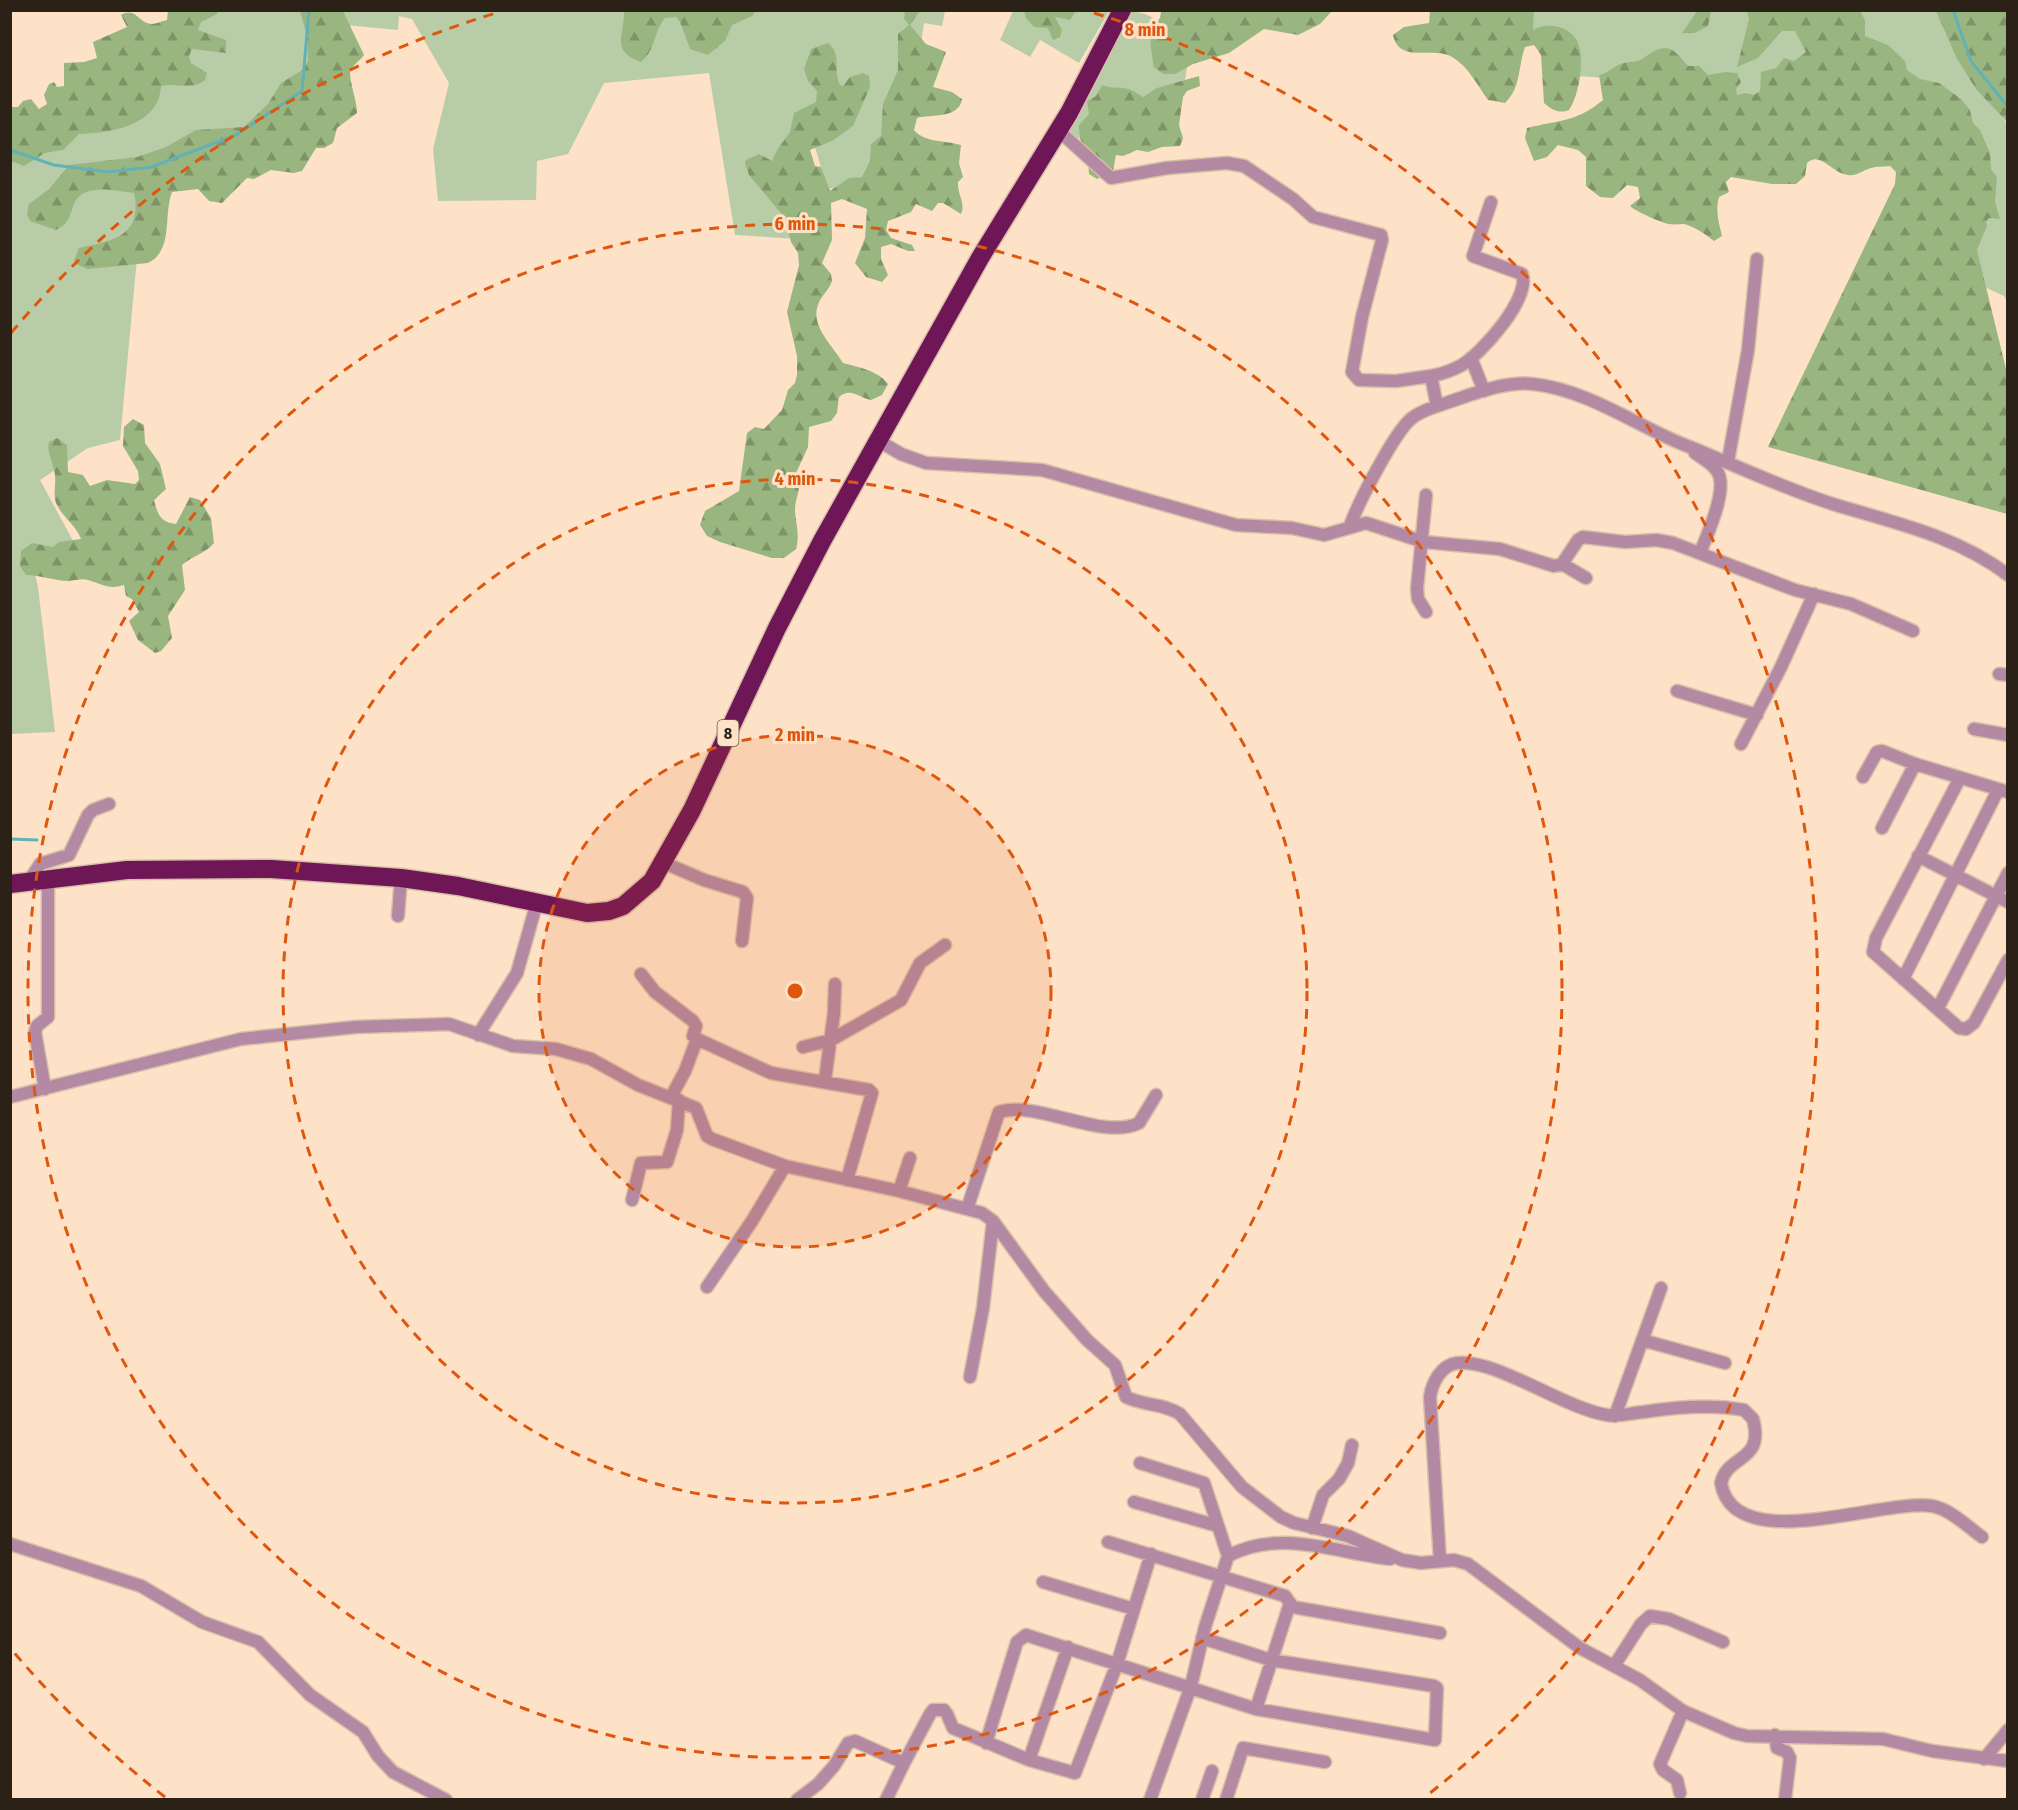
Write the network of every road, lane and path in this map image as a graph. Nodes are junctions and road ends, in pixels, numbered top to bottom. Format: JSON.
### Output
{"nodes":[{"id":1,"x":1122,"y":10,"type":"edge"},
{"id":2,"x":1059,"y":131,"type":"junction"},
{"id":3,"x":1491,"y":202,"type":"dead end"},
{"id":4,"x":1757,"y":260,"type":"dead end"},
{"id":5,"x":1471,"y":358,"type":"junction"},
{"id":6,"x":1431,"y":376,"type":"junction"},
{"id":7,"x":1484,"y":391,"type":"junction"},
{"id":8,"x":1437,"y":406,"type":"junction"},
{"id":9,"x":879,"y":441,"type":"junction"},
{"id":10,"x":1678,"y":442,"type":"junction"},
{"id":11,"x":1728,"y":461,"type":"junction"},
{"id":12,"x":1426,"y":495,"type":"dead end"},
{"id":13,"x":1350,"y":526,"type":"junction"},
{"id":14,"x":1420,"y":541,"type":"junction"},
{"id":15,"x":1700,"y":554,"type":"junction"},
{"id":16,"x":1562,"y":564,"type":"junction"},
{"id":17,"x":2007,"y":574,"type":"edge"},
{"id":18,"x":1586,"y":578,"type":"dead end"},
{"id":19,"x":1814,"y":594,"type":"junction"},
{"id":20,"x":1426,"y":612,"type":"dead end"},
{"id":21,"x":1913,"y":631,"type":"dead end"},
{"id":22,"x":1677,"y":691,"type":"dead end"},
{"id":23,"x":1757,"y":715,"type":"junction"},
{"id":24,"x":1974,"y":729,"type":"dead end"},
{"id":25,"x":2007,"y":735,"type":"edge"},
{"id":26,"x":1741,"y":744,"type":"dead end"},
{"id":27,"x":1915,"y":764,"type":"junction"},
{"id":28,"x":1863,"y":777,"type":"dead end"},
{"id":29,"x":1960,"y":778,"type":"junction"},
{"id":30,"x":2003,"y":791,"type":"edge"},
{"id":31,"x":109,"y":804,"type":"dead end"},
{"id":32,"x":1882,"y":828,"type":"dead end"},
{"id":33,"x":1918,"y":856,"type":"junction"},
{"id":34,"x":662,"y":862,"type":"junction"},
{"id":35,"x":2007,"y":873,"type":"edge"},
{"id":36,"x":1956,"y":877,"type":"junction"},
{"id":37,"x":48,"y":878,"type":"junction"},
{"id":38,"x":401,"y":878,"type":"junction"},
{"id":39,"x":29,"y":881,"type":"junction"},
{"id":40,"x":10,"y":884,"type":"edge"},
{"id":41,"x":2002,"y":900,"type":"edge"},
{"id":42,"x":537,"y":902,"type":"junction"},
{"id":43,"x":398,"y":916,"type":"dead end"},
{"id":44,"x":742,"y":941,"type":"dead end"},
{"id":45,"x":945,"y":945,"type":"dead end"},
{"id":46,"x":2007,"y":960,"type":"edge"},
{"id":47,"x":641,"y":974,"type":"dead end"},
{"id":48,"x":1903,"y":978,"type":"junction"},
{"id":49,"x":835,"y":984,"type":"dead end"},
{"id":50,"x":1938,"y":1008,"type":"junction"},
{"id":51,"x":478,"y":1035,"type":"junction"},
{"id":52,"x":697,"y":1039,"type":"junction"},
{"id":53,"x":831,"y":1040,"type":"junction"},
{"id":54,"x":803,"y":1047,"type":"dead end"},
{"id":55,"x":825,"y":1080,"type":"junction"},
{"id":56,"x":45,"y":1089,"type":"junction"},
{"id":57,"x":1156,"y":1095,"type":"dead end"},
{"id":58,"x":10,"y":1097,"type":"edge"},
{"id":59,"x":675,"y":1098,"type":"junction"},
{"id":60,"x":910,"y":1158,"type":"dead end"},
{"id":61,"x":785,"y":1166,"type":"junction"},
{"id":62,"x":846,"y":1180,"type":"junction"},
{"id":63,"x":899,"y":1191,"type":"junction"},
{"id":64,"x":632,"y":1200,"type":"dead end"},
{"id":65,"x":967,"y":1209,"type":"junction"},
{"id":66,"x":993,"y":1221,"type":"junction"},
{"id":67,"x":706,"y":1287,"type":"dead end"},
{"id":68,"x":1660,"y":1288,"type":"dead end"},
{"id":69,"x":1642,"y":1340,"type":"junction"},
{"id":70,"x":1725,"y":1363,"type":"dead end"},
{"id":71,"x":970,"y":1377,"type":"dead end"},
{"id":72,"x":1615,"y":1416,"type":"junction"},
{"id":73,"x":1352,"y":1445,"type":"dead end"},
{"id":74,"x":1140,"y":1463,"type":"dead end"},
{"id":75,"x":1134,"y":1502,"type":"dead end"},
{"id":76,"x":1218,"y":1526,"type":"junction"},
{"id":77,"x":1312,"y":1528,"type":"junction"},
{"id":78,"x":1982,"y":1537,"type":"dead end"},
{"id":79,"x":1108,"y":1542,"type":"dead end"},
{"id":80,"x":10,"y":1544,"type":"edge"},
{"id":81,"x":1151,"y":1554,"type":"junction"},
{"id":82,"x":1228,"y":1557,"type":"junction"},
{"id":83,"x":1402,"y":1560,"type":"junction"},
{"id":84,"x":1440,"y":1561,"type":"junction"},
{"id":85,"x":1220,"y":1575,"type":"junction"},
{"id":86,"x":1043,"y":1582,"type":"dead end"},
{"id":87,"x":1290,"y":1603,"type":"junction"},
{"id":88,"x":1134,"y":1609,"type":"junction"},
{"id":89,"x":1440,"y":1633,"type":"dead end"},
{"id":90,"x":1202,"y":1638,"type":"junction"},
{"id":91,"x":1723,"y":1642,"type":"dead end"},
{"id":92,"x":1068,"y":1647,"type":"junction"},
{"id":93,"x":1271,"y":1660,"type":"junction"},
{"id":94,"x":1117,"y":1664,"type":"junction"},
{"id":95,"x":1614,"y":1666,"type":"junction"},
{"id":96,"x":1191,"y":1686,"type":"junction"},
{"id":97,"x":1256,"y":1709,"type":"junction"},
{"id":98,"x":1683,"y":1711,"type":"junction"},
{"id":99,"x":2007,"y":1730,"type":"edge"},
{"id":100,"x":1775,"y":1735,"type":"junction"},
{"id":101,"x":986,"y":1743,"type":"junction"},
{"id":102,"x":1984,"y":1759,"type":"junction"},
{"id":103,"x":1029,"y":1760,"type":"junction"},
{"id":104,"x":2007,"y":1761,"type":"edge"},
{"id":105,"x":1325,"y":1762,"type":"dead end"},
{"id":106,"x":904,"y":1763,"type":"junction"},
{"id":107,"x":1212,"y":1771,"type":"dead end"},
{"id":108,"x":1680,"y":1793,"type":"dead end"},
{"id":109,"x":446,"y":1800,"type":"edge"},
{"id":110,"x":797,"y":1800,"type":"edge"},
{"id":111,"x":886,"y":1800,"type":"edge"},
{"id":112,"x":1150,"y":1800,"type":"edge"},
{"id":113,"x":1202,"y":1800,"type":"edge"},
{"id":114,"x":1226,"y":1800,"type":"edge"},
{"id":115,"x":1785,"y":1800,"type":"edge"}],
"edges":[{"from":1,"to":2,"type":"highway","number":"8"},
{"from":2,"to":6,"type":"street"},
{"from":2,"to":9,"type":"highway","number":"8"},
{"from":3,"to":5,"type":"street"},
{"from":4,"to":11,"type":"street"},
{"from":5,"to":6,"type":"street"},
{"from":5,"to":7,"type":"street"},
{"from":6,"to":8,"type":"street"},
{"from":7,"to":8,"type":"street"},
{"from":7,"to":10,"type":"street"},
{"from":8,"to":13,"type":"street"},
{"from":9,"to":13,"type":"street"},
{"from":9,"to":34,"type":"highway","number":"8"},
{"from":10,"to":11,"type":"street"},
{"from":10,"to":15,"type":"street"},
{"from":11,"to":17,"type":"street"},
{"from":12,"to":14,"type":"street"},
{"from":13,"to":14,"type":"street"},
{"from":14,"to":16,"type":"street"},
{"from":14,"to":20,"type":"street"},
{"from":15,"to":16,"type":"street"},
{"from":15,"to":19,"type":"street"},
{"from":16,"to":18,"type":"street"},
{"from":19,"to":21,"type":"street"},
{"from":19,"to":23,"type":"street"},
{"from":22,"to":23,"type":"street"},
{"from":23,"to":26,"type":"street"},
{"from":24,"to":25,"type":"street"},
{"from":27,"to":28,"type":"street"},
{"from":27,"to":29,"type":"street"},
{"from":27,"to":32,"type":"street"},
{"from":29,"to":30,"type":"street"},
{"from":29,"to":33,"type":"street"},
{"from":30,"to":36,"type":"street"},
{"from":31,"to":39,"type":"street"},
{"from":33,"to":36,"type":"street"},
{"from":33,"to":48,"type":"street"},
{"from":34,"to":42,"type":"highway","number":"8"},
{"from":34,"to":44,"type":"street"},
{"from":35,"to":41,"type":"street"},
{"from":36,"to":41,"type":"street"},
{"from":36,"to":48,"type":"street"},
{"from":37,"to":38,"type":"highway","number":"8"},
{"from":37,"to":39,"type":"highway","number":"8"},
{"from":37,"to":56,"type":"street"},
{"from":38,"to":42,"type":"highway","number":"8"},
{"from":38,"to":43,"type":"street"},
{"from":39,"to":40,"type":"highway","number":"8"},
{"from":41,"to":50,"type":"street"},
{"from":42,"to":51,"type":"street"},
{"from":45,"to":53,"type":"street"},
{"from":46,"to":50,"type":"street"},
{"from":47,"to":52,"type":"street"},
{"from":48,"to":50,"type":"street"},
{"from":49,"to":53,"type":"street"},
{"from":51,"to":56,"type":"street"},
{"from":51,"to":59,"type":"street"},
{"from":52,"to":55,"type":"street"},
{"from":52,"to":59,"type":"street"},
{"from":53,"to":54,"type":"street"},
{"from":53,"to":55,"type":"street"},
{"from":55,"to":62,"type":"street"},
{"from":56,"to":58,"type":"street"},
{"from":57,"to":65,"type":"street"},
{"from":59,"to":61,"type":"street"},
{"from":59,"to":64,"type":"street"},
{"from":60,"to":63,"type":"street"},
{"from":61,"to":62,"type":"street"},
{"from":61,"to":67,"type":"street"},
{"from":62,"to":63,"type":"street"},
{"from":63,"to":65,"type":"street"},
{"from":65,"to":66,"type":"street"},
{"from":66,"to":71,"type":"street"},
{"from":66,"to":77,"type":"street"},
{"from":68,"to":69,"type":"street"},
{"from":69,"to":70,"type":"street"},
{"from":69,"to":72,"type":"street"},
{"from":72,"to":78,"type":"street"},
{"from":72,"to":84,"type":"street"},
{"from":73,"to":77,"type":"street"},
{"from":74,"to":76,"type":"street"},
{"from":75,"to":76,"type":"street"},
{"from":76,"to":82,"type":"street"},
{"from":77,"to":83,"type":"street"},
{"from":79,"to":81,"type":"street"},
{"from":80,"to":109,"type":"street"},
{"from":81,"to":85,"type":"street"},
{"from":81,"to":88,"type":"street"},
{"from":82,"to":83,"type":"street"},
{"from":82,"to":85,"type":"street"},
{"from":83,"to":84,"type":"street"},
{"from":84,"to":95,"type":"street"},
{"from":85,"to":87,"type":"street"},
{"from":85,"to":90,"type":"street"},
{"from":86,"to":88,"type":"street"},
{"from":87,"to":89,"type":"street"},
{"from":87,"to":93,"type":"street"},
{"from":88,"to":94,"type":"street"},
{"from":90,"to":93,"type":"street"},
{"from":90,"to":96,"type":"street"},
{"from":91,"to":95,"type":"street"},
{"from":92,"to":94,"type":"street"},
{"from":92,"to":101,"type":"street"},
{"from":92,"to":103,"type":"street"},
{"from":93,"to":97,"type":"street"},
{"from":93,"to":97,"type":"street"},
{"from":94,"to":96,"type":"street"},
{"from":94,"to":103,"type":"street"},
{"from":95,"to":98,"type":"street"},
{"from":96,"to":97,"type":"street"},
{"from":96,"to":112,"type":"street"},
{"from":98,"to":100,"type":"street"},
{"from":98,"to":108,"type":"street"},
{"from":99,"to":102,"type":"street"},
{"from":100,"to":102,"type":"street"},
{"from":100,"to":115,"type":"street"},
{"from":101,"to":103,"type":"street"},
{"from":101,"to":106,"type":"street"},
{"from":102,"to":104,"type":"street"},
{"from":105,"to":114,"type":"street"},
{"from":106,"to":110,"type":"street"},
{"from":106,"to":111,"type":"street"},
{"from":107,"to":113,"type":"street"}]}
